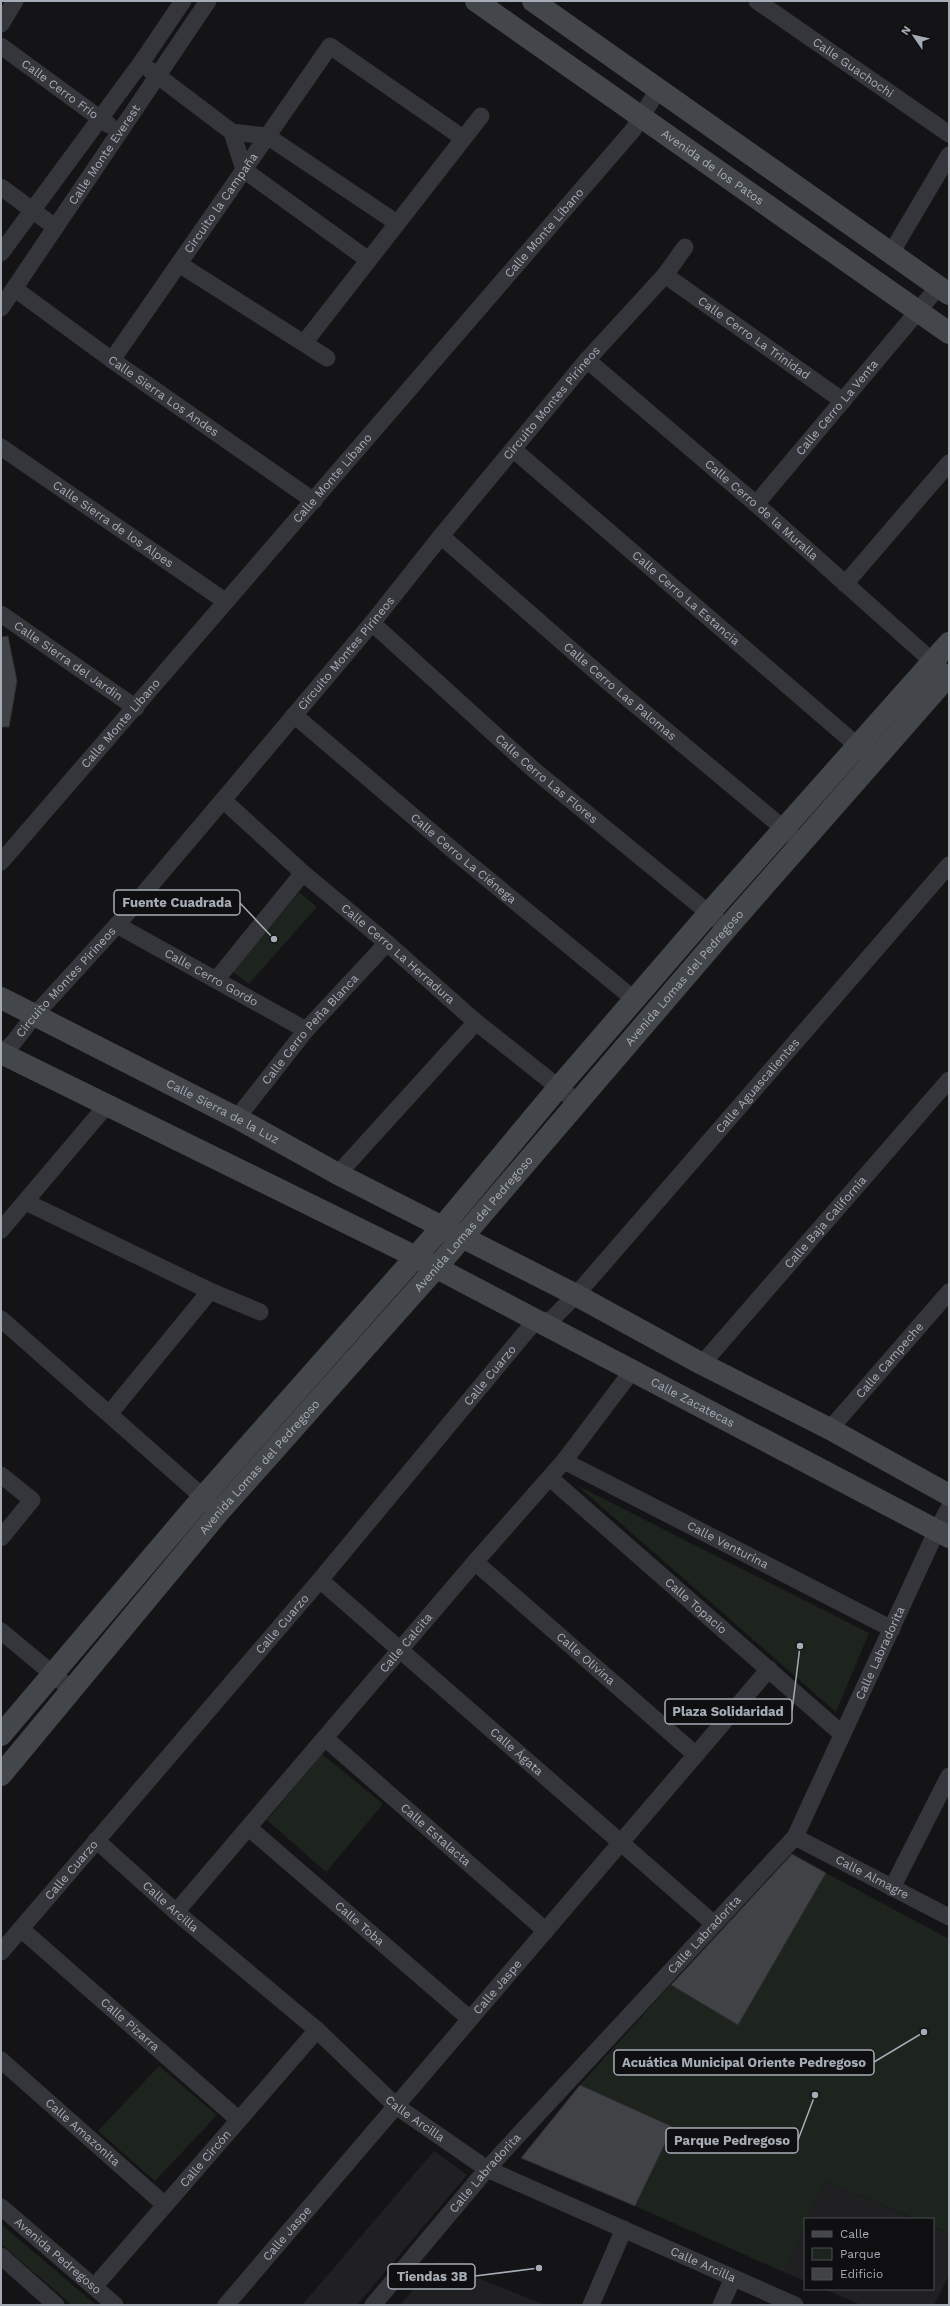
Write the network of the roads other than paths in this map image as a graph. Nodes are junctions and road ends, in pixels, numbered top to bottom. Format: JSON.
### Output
{"nodes":[{"id":1,"x":15,"y":1,"type":"edge"},
{"id":2,"x":183,"y":1,"type":"edge"},
{"id":3,"x":208,"y":1,"type":"edge"},
{"id":4,"x":476,"y":1,"type":"edge"},
{"id":5,"x":533,"y":1,"type":"edge"},
{"id":6,"x":757,"y":1,"type":"edge"},
{"id":7,"x":1,"y":24,"type":"edge"},
{"id":8,"x":1,"y":46,"type":"edge"},
{"id":9,"x":141,"y":63,"type":"junction"},
{"id":10,"x":158,"y":77,"type":"junction"},
{"id":11,"x":658,"y":90,"type":"junction"},
{"id":12,"x":481,"y":116,"type":"dead end"},
{"id":13,"x":641,"y":116,"type":"junction"},
{"id":14,"x":100,"y":119,"type":"junction"},
{"id":15,"x":119,"y":132,"type":"junction"},
{"id":16,"x":232,"y":132,"type":"junction"},
{"id":17,"x":949,"y":134,"type":"edge"},
{"id":18,"x":268,"y":136,"type":"junction"},
{"id":19,"x":463,"y":138,"type":"junction"},
{"id":20,"x":949,"y":155,"type":"edge"},
{"id":21,"x":244,"y":170,"type":"junction"},
{"id":22,"x":1,"y":187,"type":"edge"},
{"id":23,"x":33,"y":210,"type":"junction"},
{"id":24,"x":396,"y":223,"type":"junction"},
{"id":25,"x":55,"y":227,"type":"junction"},
{"id":26,"x":684,"y":246,"type":"dead end"},
{"id":27,"x":1,"y":253,"type":"edge"},
{"id":28,"x":891,"y":253,"type":"junction"},
{"id":29,"x":367,"y":259,"type":"junction"},
{"id":30,"x":179,"y":264,"type":"junction"},
{"id":31,"x":665,"y":274,"type":"junction"},
{"id":32,"x":15,"y":289,"type":"junction"},
{"id":33,"x":944,"y":290,"type":"edge"},
{"id":34,"x":1,"y":308,"type":"edge"},
{"id":35,"x":918,"y":311,"type":"junction"},
{"id":36,"x":949,"y":333,"type":"edge"},
{"id":37,"x":304,"y":344,"type":"junction"},
{"id":38,"x":327,"y":358,"type":"dead end"},
{"id":39,"x":112,"y":360,"type":"junction"},
{"id":40,"x":587,"y":360,"type":"junction"},
{"id":41,"x":843,"y":401,"type":"junction"},
{"id":42,"x":1,"y":447,"type":"edge"},
{"id":43,"x":514,"y":450,"type":"junction"},
{"id":44,"x":949,"y":463,"type":"edge"},
{"id":45,"x":314,"y":501,"type":"junction"},
{"id":46,"x":756,"y":504,"type":"junction"},
{"id":47,"x":441,"y":536,"type":"junction"},
{"id":48,"x":845,"y":584,"type":"junction"},
{"id":49,"x":225,"y":601,"type":"junction"},
{"id":50,"x":1,"y":614,"type":"edge"},
{"id":51,"x":372,"y":623,"type":"junction"},
{"id":52,"x":949,"y":643,"type":"edge"},
{"id":53,"x":944,"y":671,"type":"edge"},
{"id":54,"x":136,"y":708,"type":"junction"},
{"id":55,"x":294,"y":715,"type":"junction"},
{"id":56,"x":866,"y":753,"type":"junction"},
{"id":57,"x":223,"y":800,"type":"junction"},
{"id":58,"x":784,"y":830,"type":"junction"},
{"id":59,"x":801,"y":843,"type":"junction"},
{"id":60,"x":1,"y":862,"type":"edge"},
{"id":61,"x":949,"y":865,"type":"edge"},
{"id":62,"x":303,"y":873,"type":"junction"},
{"id":63,"x":709,"y":913,"type":"junction"},
{"id":64,"x":117,"y":925,"type":"junction"},
{"id":65,"x":727,"y":928,"type":"junction"},
{"id":66,"x":387,"y":943,"type":"junction"},
{"id":67,"x":216,"y":980,"type":"junction"},
{"id":68,"x":1,"y":998,"type":"edge"},
{"id":69,"x":635,"y":1000,"type":"junction"},
{"id":70,"x":31,"y":1020,"type":"junction"},
{"id":71,"x":476,"y":1022,"type":"junction"},
{"id":72,"x":306,"y":1030,"type":"junction"},
{"id":73,"x":4,"y":1051,"type":"edge"},
{"id":74,"x":949,"y":1080,"type":"edge"},
{"id":75,"x":558,"y":1088,"type":"junction"},
{"id":76,"x":576,"y":1102,"type":"junction"},
{"id":77,"x":107,"y":1105,"type":"junction"},
{"id":78,"x":237,"y":1118,"type":"junction"},
{"id":79,"x":338,"y":1174,"type":"junction"},
{"id":80,"x":26,"y":1202,"type":"junction"},
{"id":81,"x":1,"y":1230,"type":"edge"},
{"id":82,"x":449,"y":1235,"type":"junction"},
{"id":83,"x":416,"y":1257,"type":"junction"},
{"id":84,"x":436,"y":1268,"type":"junction"},
{"id":85,"x":210,"y":1291,"type":"junction"},
{"id":86,"x":949,"y":1292,"type":"edge"},
{"id":87,"x":571,"y":1300,"type":"junction"},
{"id":88,"x":260,"y":1312,"type":"dead end"},
{"id":89,"x":1,"y":1318,"type":"edge"},
{"id":90,"x":543,"y":1320,"type":"junction"},
{"id":91,"x":702,"y":1364,"type":"junction"},
{"id":92,"x":632,"y":1371,"type":"junction"},
{"id":93,"x":110,"y":1413,"type":"junction"},
{"id":94,"x":830,"y":1429,"type":"junction"},
{"id":95,"x":564,"y":1461,"type":"junction"},
{"id":96,"x":1,"y":1475,"type":"edge"},
{"id":97,"x":550,"y":1478,"type":"junction"},
{"id":98,"x":211,"y":1504,"type":"junction"},
{"id":99,"x":946,"y":1516,"type":"edge"},
{"id":100,"x":1,"y":1538,"type":"edge"},
{"id":101,"x":475,"y":1562,"type":"junction"},
{"id":102,"x":320,"y":1580,"type":"junction"},
{"id":103,"x":892,"y":1629,"type":"junction"},
{"id":104,"x":1,"y":1631,"type":"edge"},
{"id":105,"x":400,"y":1650,"type":"junction"},
{"id":106,"x":769,"y":1669,"type":"junction"},
{"id":107,"x":53,"y":1674,"type":"junction"},
{"id":108,"x":72,"y":1690,"type":"junction"},
{"id":109,"x":842,"y":1734,"type":"junction"},
{"id":110,"x":1,"y":1735,"type":"edge"},
{"id":111,"x":325,"y":1738,"type":"junction"},
{"id":112,"x":696,"y":1755,"type":"junction"},
{"id":113,"x":2,"y":1773,"type":"edge"},
{"id":114,"x":948,"y":1780,"type":"edge"},
{"id":115,"x":248,"y":1828,"type":"junction"},
{"id":116,"x":795,"y":1837,"type":"junction"},
{"id":117,"x":96,"y":1840,"type":"junction"},
{"id":118,"x":620,"y":1843,"type":"junction"},
{"id":119,"x":892,"y":1888,"type":"junction"},
{"id":120,"x":176,"y":1912,"type":"junction"},
{"id":121,"x":949,"y":1917,"type":"edge"},
{"id":122,"x":714,"y":1924,"type":"junction"},
{"id":123,"x":21,"y":1929,"type":"junction"},
{"id":124,"x":546,"y":1930,"type":"junction"},
{"id":125,"x":1,"y":1952,"type":"edge"},
{"id":126,"x":470,"y":2019,"type":"junction"},
{"id":127,"x":317,"y":2030,"type":"junction"},
{"id":128,"x":1,"y":2060,"type":"edge"},
{"id":129,"x":396,"y":2106,"type":"junction"},
{"id":130,"x":239,"y":2120,"type":"junction"},
{"id":131,"x":487,"y":2169,"type":"junction"},
{"id":132,"x":165,"y":2205,"type":"junction"},
{"id":133,"x":1,"y":2207,"type":"edge"},
{"id":134,"x":624,"y":2229,"type":"junction"},
{"id":135,"x":1,"y":2256,"type":"edge"},
{"id":136,"x":733,"y":2278,"type":"junction"},
{"id":137,"x":94,"y":2287,"type":"junction"},
{"id":138,"x":56,"y":2305,"type":"edge"},
{"id":139,"x":115,"y":2305,"type":"edge"},
{"id":140,"x":226,"y":2305,"type":"edge"},
{"id":141,"x":373,"y":2305,"type":"edge"},
{"id":142,"x":592,"y":2305,"type":"edge"},
{"id":143,"x":721,"y":2305,"type":"edge"},
{"id":144,"x":795,"y":2305,"type":"edge"}],
"edges":[{"from":1,"to":7,"type":"street"},
{"from":2,"to":9,"type":"street","name":"Calle Monte Everest"},
{"from":3,"to":10,"type":"street","name":"Calle Monte Everest"},
{"from":4,"to":13,"type":"street","name":"Avenida de los Patos"},
{"from":5,"to":11,"type":"street"},
{"from":6,"to":17,"type":"street","name":"Calle Guachochi"},
{"from":8,"to":14,"type":"street","name":"Calle Cerro Frío"},
{"from":9,"to":10,"type":"street"},
{"from":9,"to":14,"type":"street","name":"Calle Monte Everest"},
{"from":10,"to":15,"type":"street","name":"Calle Monte Everest"},
{"from":10,"to":16,"type":"street"},
{"from":11,"to":13,"type":"street","name":"Calle Monte Líbano"},
{"from":11,"to":28,"type":"street"},
{"from":12,"to":19,"type":"street"},
{"from":13,"to":35,"type":"street","name":"Avenida de los Patos"},
{"from":13,"to":45,"type":"street","name":"Calle Monte Líbano"},
{"from":14,"to":15,"type":"street","name":"Calle Cerro Frío"},
{"from":14,"to":23,"type":"street","name":"Calle Monte Everest"},
{"from":15,"to":25,"type":"street","name":"Calle Monte Everest"},
{"from":16,"to":18,"type":"street"},
{"from":16,"to":21,"type":"street"},
{"from":18,"to":19,"type":"street","name":"Circuito la Campaña"},
{"from":18,"to":21,"type":"street","name":"Circuito la Campaña"},
{"from":18,"to":24,"type":"street"},
{"from":19,"to":24,"type":"street"},
{"from":20,"to":28,"type":"street"},
{"from":21,"to":29,"type":"street"},
{"from":21,"to":30,"type":"street","name":"Circuito la Campaña"},
{"from":22,"to":23,"type":"street"},
{"from":23,"to":25,"type":"street"},
{"from":23,"to":27,"type":"street","name":"Calle Monte Everest"},
{"from":24,"to":29,"type":"street"},
{"from":25,"to":32,"type":"street","name":"Calle Monte Everest"},
{"from":26,"to":31,"type":"street","name":"Circuito Montes Pirineos"},
{"from":28,"to":33,"type":"street"},
{"from":29,"to":37,"type":"street"},
{"from":30,"to":37,"type":"street"},
{"from":30,"to":39,"type":"street","name":"Circuito la Campaña"},
{"from":31,"to":40,"type":"street","name":"Circuito Montes Pirineos"},
{"from":31,"to":41,"type":"street","name":"Calle Cerro La Trinidad"},
{"from":32,"to":34,"type":"street","name":"Calle Monte Everest"},
{"from":32,"to":39,"type":"street","name":"Calle Sierra Los Andes"},
{"from":33,"to":35,"type":"street","name":"Calle Cerro La Venta"},
{"from":35,"to":36,"type":"street","name":"Avenida de los Patos"},
{"from":35,"to":41,"type":"street","name":"Calle Cerro La Venta"},
{"from":37,"to":38,"type":"street"},
{"from":39,"to":45,"type":"street","name":"Calle Sierra Los Andes"},
{"from":40,"to":43,"type":"street","name":"Circuito Montes Pirineos"},
{"from":40,"to":46,"type":"street","name":"Calle Cerro de la Muralla"},
{"from":41,"to":46,"type":"street","name":"Calle Cerro La Venta"},
{"from":42,"to":49,"type":"street","name":"Calle Sierra de los Alpes"},
{"from":43,"to":47,"type":"street","name":"Circuito Montes Pirineos"},
{"from":43,"to":56,"type":"street","name":"Calle Cerro La Estancia"},
{"from":44,"to":48,"type":"street"},
{"from":45,"to":49,"type":"street","name":"Calle Monte Líbano"},
{"from":46,"to":48,"type":"street","name":"Calle Cerro de la Muralla"},
{"from":47,"to":51,"type":"street","name":"Circuito Montes Pirineos"},
{"from":47,"to":58,"type":"street","name":"Calle Cerro Las Palomas"},
{"from":48,"to":53,"type":"street","name":"Calle Cerro de la Muralla"},
{"from":49,"to":54,"type":"street","name":"Calle Monte Líbano"},
{"from":50,"to":54,"type":"street","name":"Calle Sierra del Jardin"},
{"from":51,"to":55,"type":"street","name":"Circuito Montes Pirineos"},
{"from":51,"to":63,"type":"street","name":"Calle Cerro Las Flores"},
{"from":52,"to":53,"type":"street","name":"Avenida Lomas del Pedregoso"},
{"from":53,"to":56,"type":"street","name":"Avenida Lomas del Pedregoso"},
{"from":54,"to":60,"type":"street","name":"Calle Monte Líbano"},
{"from":55,"to":57,"type":"street","name":"Circuito Montes Pirineos"},
{"from":55,"to":69,"type":"street","name":"Calle Cerro La Ciénega"},
{"from":56,"to":58,"type":"street","name":"Avenida Lomas del Pedregoso"},
{"from":56,"to":59,"type":"street","name":"Avenida Lomas del Pedregoso"},
{"from":57,"to":62,"type":"street","name":"Calle Cerro La Herradura"},
{"from":57,"to":64,"type":"street","name":"Circuito Montes Pirineos"},
{"from":58,"to":59,"type":"street","name":"Calle Cerro Las Palomas"},
{"from":58,"to":63,"type":"street","name":"Avenida Lomas del Pedregoso"},
{"from":59,"to":65,"type":"street","name":"Avenida Lomas del Pedregoso"},
{"from":61,"to":87,"type":"street","name":"Calle Aguascalientes"},
{"from":62,"to":66,"type":"street","name":"Calle Cerro La Herradura"},
{"from":62,"to":67,"type":"street"},
{"from":63,"to":65,"type":"street","name":"Calle Cerro Las Flores"},
{"from":63,"to":69,"type":"street","name":"Avenida Lomas del Pedregoso"},
{"from":64,"to":67,"type":"street","name":"Calle Cerro Gordo"},
{"from":64,"to":70,"type":"street","name":"Circuito Montes Pirineos"},
{"from":65,"to":76,"type":"street","name":"Avenida Lomas del Pedregoso"},
{"from":66,"to":71,"type":"street","name":"Calle Cerro La Herradura"},
{"from":66,"to":72,"type":"street","name":"Calle Cerro Peña Blanca"},
{"from":67,"to":72,"type":"street","name":"Calle Cerro Gordo"},
{"from":68,"to":70,"type":"street","name":"Calle Sierra de la Luz"},
{"from":69,"to":75,"type":"street","name":"Avenida Lomas del Pedregoso"},
{"from":70,"to":73,"type":"street","name":"Circuito Montes Pirineos"},
{"from":70,"to":78,"type":"street","name":"Calle Sierra de la Luz"},
{"from":71,"to":75,"type":"street","name":"Calle Cerro La Herradura"},
{"from":71,"to":79,"type":"street"},
{"from":72,"to":78,"type":"street","name":"Calle Cerro Peña Blanca"},
{"from":73,"to":77,"type":"street"},
{"from":74,"to":91,"type":"street","name":"Calle Baja California"},
{"from":75,"to":76,"type":"street","name":"Calle Cerro La Herradura"},
{"from":75,"to":82,"type":"street","name":"Avenida Lomas del Pedregoso"},
{"from":76,"to":82,"type":"street","name":"Avenida Lomas del Pedregoso"},
{"from":77,"to":80,"type":"street"},
{"from":77,"to":83,"type":"street"},
{"from":78,"to":79,"type":"street","name":"Calle Sierra de la Luz"},
{"from":79,"to":82,"type":"street","name":"Calle Sierra de la Luz"},
{"from":80,"to":81,"type":"street"},
{"from":80,"to":85,"type":"street"},
{"from":82,"to":83,"type":"street","name":"Avenida Lomas del Pedregoso"},
{"from":82,"to":84,"type":"street","name":"Avenida Lomas del Pedregoso"},
{"from":82,"to":87,"type":"street"},
{"from":83,"to":84,"type":"street"},
{"from":83,"to":98,"type":"street","name":"Avenida Lomas del Pedregoso"},
{"from":84,"to":90,"type":"street","name":"Calle Zacatecas"},
{"from":84,"to":98,"type":"street","name":"Avenida Lomas del Pedregoso"},
{"from":85,"to":88,"type":"street"},
{"from":85,"to":93,"type":"street"},
{"from":86,"to":94,"type":"street","name":"Calle Campeche"},
{"from":87,"to":90,"type":"street","name":"Calle Cuarzo"},
{"from":87,"to":91,"type":"street"},
{"from":89,"to":93,"type":"street"},
{"from":90,"to":92,"type":"street","name":"Calle Zacatecas"},
{"from":90,"to":102,"type":"street","name":"Calle Cuarzo"},
{"from":91,"to":94,"type":"street"},
{"from":92,"to":95,"type":"street","name":"Calle Calcita"},
{"from":92,"to":99,"type":"street","name":"Calle Zacatecas"},
{"from":93,"to":98,"type":"street"},
{"from":94,"to":99,"type":"street"},
{"from":95,"to":97,"type":"street","name":"Calle Calcita"},
{"from":95,"to":103,"type":"street","name":"Calle Venturina"},
{"from":96,"to":100,"type":"street"},
{"from":97,"to":101,"type":"street","name":"Calle Calcita"},
{"from":97,"to":106,"type":"street","name":"Calle Topacio"},
{"from":98,"to":107,"type":"street","name":"Avenida Lomas del Pedregoso"},
{"from":98,"to":108,"type":"street","name":"Avenida Lomas del Pedregoso"},
{"from":99,"to":103,"type":"street","name":"Calle Labradorita"},
{"from":101,"to":105,"type":"street","name":"Calle Calcita"},
{"from":101,"to":112,"type":"street","name":"Calle Olivina"},
{"from":102,"to":105,"type":"street","name":"Calle Ágata"},
{"from":102,"to":117,"type":"street","name":"Calle Cuarzo"},
{"from":103,"to":109,"type":"street","name":"Calle Labradorita"},
{"from":104,"to":107,"type":"street"},
{"from":105,"to":111,"type":"street","name":"Calle Calcita"},
{"from":105,"to":118,"type":"street","name":"Calle Ágata"},
{"from":106,"to":109,"type":"street","name":"Calle Topacio"},
{"from":106,"to":112,"type":"street","name":"Calle Jaspe"},
{"from":107,"to":108,"type":"street"},
{"from":107,"to":110,"type":"street","name":"Avenida Lomas del Pedregoso"},
{"from":108,"to":113,"type":"street","name":"Avenida Lomas del Pedregoso"},
{"from":109,"to":116,"type":"street","name":"Calle Labradorita"},
{"from":111,"to":115,"type":"street","name":"Calle Calcita"},
{"from":111,"to":124,"type":"street","name":"Calle Estalacta"},
{"from":112,"to":118,"type":"street","name":"Calle Jaspe"},
{"from":114,"to":119,"type":"street"},
{"from":115,"to":120,"type":"street","name":"Calle Calcita"},
{"from":115,"to":126,"type":"street","name":"Calle Toba"},
{"from":116,"to":119,"type":"street","name":"Calle Almagre"},
{"from":116,"to":122,"type":"street","name":"Calle Labradorita"},
{"from":117,"to":120,"type":"street","name":"Calle Arcilla"},
{"from":117,"to":123,"type":"street","name":"Calle Cuarzo"},
{"from":118,"to":122,"type":"street","name":"Calle Ágata"},
{"from":118,"to":124,"type":"street","name":"Calle Jaspe"},
{"from":119,"to":121,"type":"street","name":"Calle Almagre"},
{"from":120,"to":127,"type":"street","name":"Calle Arcilla"},
{"from":122,"to":131,"type":"street","name":"Calle Labradorita"},
{"from":123,"to":125,"type":"street","name":"Calle Cuarzo"},
{"from":123,"to":130,"type":"street","name":"Calle Pizarra"},
{"from":124,"to":126,"type":"street","name":"Calle Jaspe"},
{"from":126,"to":129,"type":"street","name":"Calle Jaspe"},
{"from":127,"to":129,"type":"street","name":"Calle Arcilla"},
{"from":127,"to":130,"type":"street","name":"Calle Circón"},
{"from":128,"to":132,"type":"street","name":"Calle Amazonita"},
{"from":129,"to":131,"type":"street","name":"Calle Arcilla"},
{"from":129,"to":140,"type":"street","name":"Calle Jaspe"},
{"from":130,"to":132,"type":"street","name":"Calle Circón"},
{"from":131,"to":134,"type":"street","name":"Calle Arcilla"},
{"from":131,"to":141,"type":"street","name":"Calle Labradorita"},
{"from":132,"to":137,"type":"street","name":"Calle Circón"},
{"from":133,"to":137,"type":"street","name":"Avenida Pedregoso"},
{"from":134,"to":136,"type":"street","name":"Calle Arcilla"},
{"from":134,"to":142,"type":"street"},
{"from":135,"to":138,"type":"street"},
{"from":136,"to":143,"type":"street"},
{"from":136,"to":144,"type":"street","name":"Calle Arcilla"},
{"from":137,"to":139,"type":"street","name":"Avenida Pedregoso"}]}
